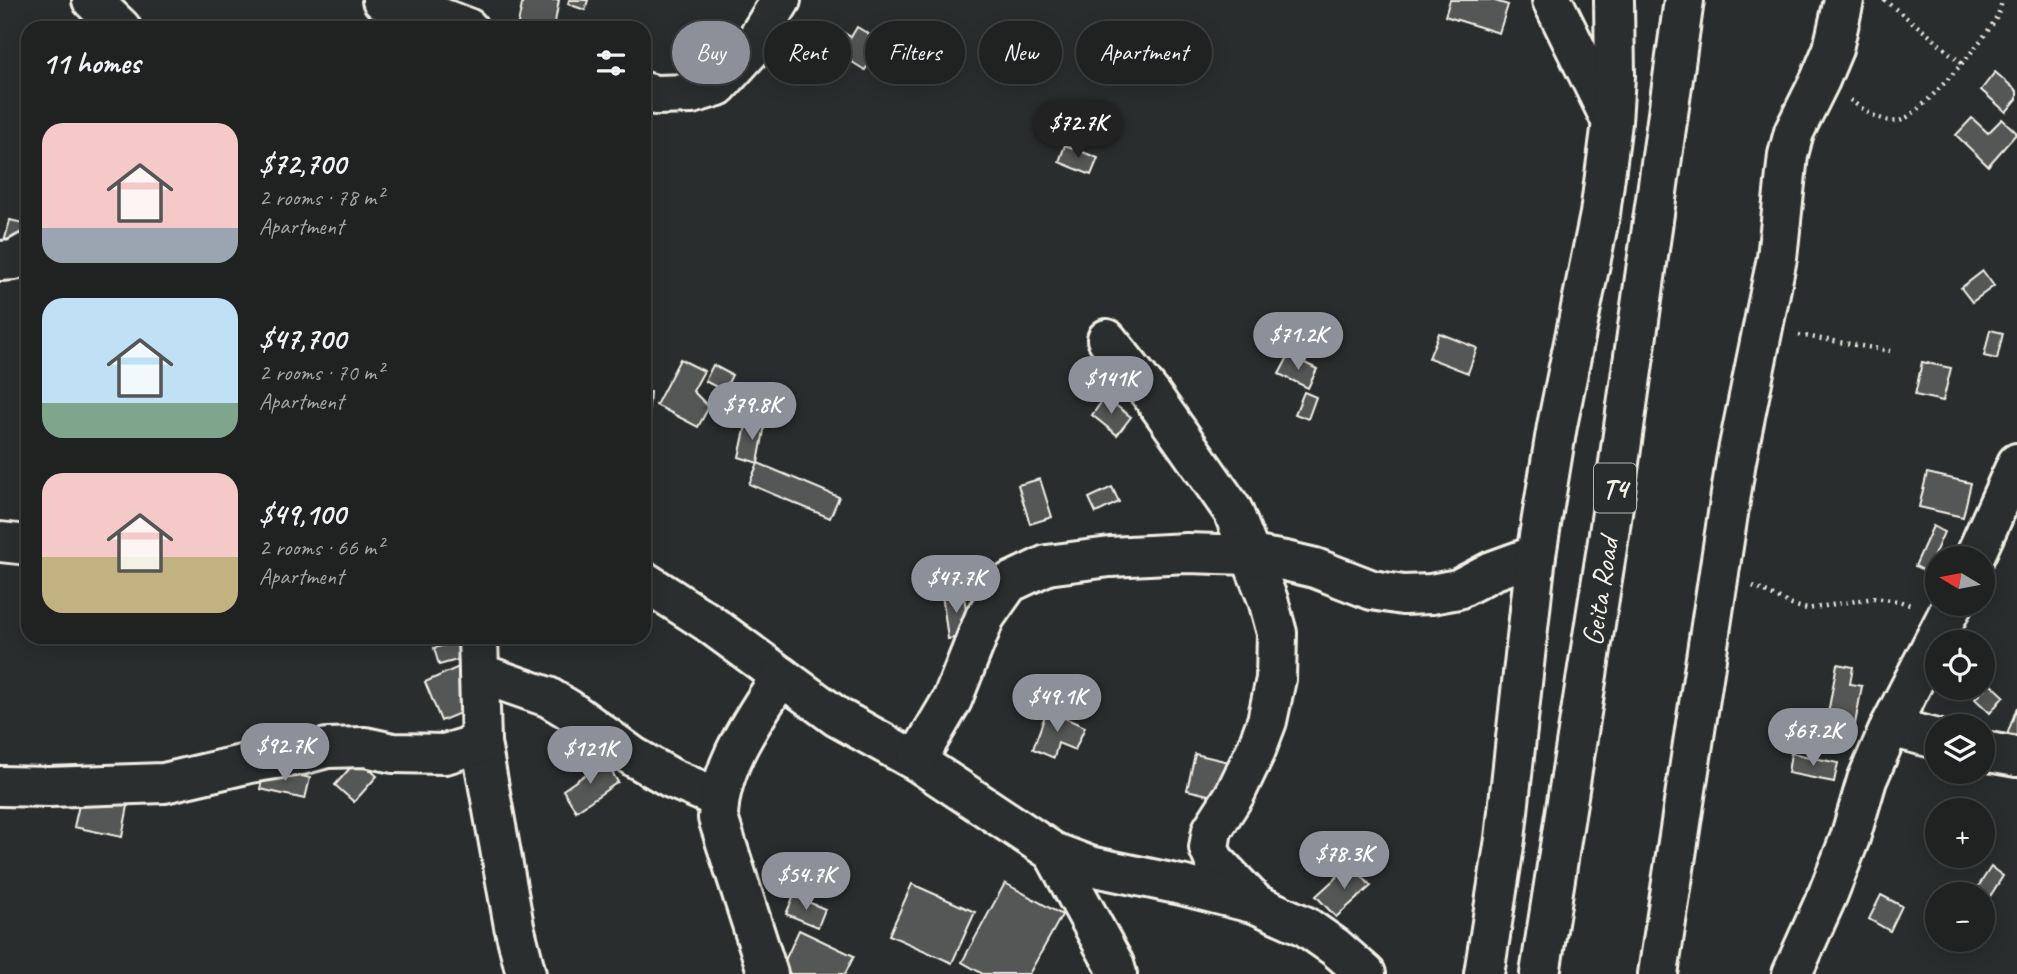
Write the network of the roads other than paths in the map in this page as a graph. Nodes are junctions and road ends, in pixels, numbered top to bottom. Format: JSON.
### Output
{"nodes":[{"id":1,"x":92,"y":0,"type":"edge"},
{"id":2,"x":382,"y":0,"type":"edge"},
{"id":3,"x":780,"y":0,"type":"edge"},
{"id":4,"x":1552,"y":0,"type":"edge"},
{"id":5,"x":1614,"y":0,"type":"edge"},
{"id":6,"x":1684,"y":0,"type":"edge"},
{"id":7,"x":1843,"y":0,"type":"edge"},
{"id":8,"x":114,"y":21,"type":"edge"},
{"id":9,"x":450,"y":21,"type":"edge"},
{"id":10,"x":651,"y":94,"type":"edge"},
{"id":11,"x":1612,"y":122,"type":"junction"},
{"id":12,"x":21,"y":256,"type":"edge"},
{"id":13,"x":0,"y":261,"type":"edge"},
{"id":14,"x":1107,"y":339,"type":"dead end"},
{"id":15,"x":2017,"y":463,"type":"edge"},
{"id":16,"x":0,"y":542,"type":"edge"},
{"id":17,"x":21,"y":544,"type":"edge"},
{"id":18,"x":1979,"y":546,"type":"edge"},
{"id":19,"x":1250,"y":555,"type":"junction"},
{"id":20,"x":1536,"y":555,"type":"junction"},
{"id":21,"x":651,"y":586,"type":"edge"},
{"id":22,"x":1947,"y":616,"type":"edge"},
{"id":23,"x":478,"y":655,"type":"edge"},
{"id":24,"x":781,"y":676,"type":"junction"},
{"id":25,"x":1890,"y":727,"type":"junction"},
{"id":26,"x":1925,"y":736,"type":"edge"},
{"id":27,"x":481,"y":743,"type":"junction"},
{"id":28,"x":1995,"y":753,"type":"edge"},
{"id":29,"x":2017,"y":757,"type":"edge"},
{"id":30,"x":916,"y":761,"type":"junction"},
{"id":31,"x":0,"y":786,"type":"edge"},
{"id":32,"x":719,"y":798,"type":"junction"},
{"id":33,"x":1054,"y":852,"type":"junction"},
{"id":34,"x":1256,"y":904,"type":"junction"},
{"id":35,"x":1320,"y":937,"type":"junction"},
{"id":36,"x":526,"y":974,"type":"edge"},
{"id":37,"x":768,"y":974,"type":"edge"},
{"id":38,"x":1117,"y":974,"type":"edge"},
{"id":39,"x":1330,"y":974,"type":"edge"},
{"id":40,"x":1366,"y":974,"type":"edge"},
{"id":41,"x":1484,"y":974,"type":"edge"},
{"id":42,"x":1540,"y":974,"type":"edge"},
{"id":43,"x":1658,"y":974,"type":"edge"},
{"id":44,"x":1792,"y":974,"type":"edge"}],
"edges":[{"from":1,"to":8,"type":"main road"},
{"from":2,"to":9,"type":"main road"},
{"from":3,"to":10,"type":"main road"},
{"from":4,"to":11,"type":"main road"},
{"from":5,"to":11,"type":"main road"},
{"from":6,"to":42,"type":"main road","name":"Geita Road","number":"T4"},
{"from":7,"to":43,"type":"main road"},
{"from":11,"to":20,"type":"main road"},
{"from":12,"to":13,"type":"main road"},
{"from":14,"to":19,"type":"main road"},
{"from":15,"to":18,"type":"main road"},
{"from":16,"to":17,"type":"main road"},
{"from":19,"to":20,"type":"main road"},
{"from":19,"to":30,"type":"main road"},
{"from":19,"to":34,"type":"main road"},
{"from":20,"to":41,"type":"main road"},
{"from":21,"to":24,"type":"main road"},
{"from":22,"to":25,"type":"main road"},
{"from":23,"to":27,"type":"main road"},
{"from":23,"to":32,"type":"main road"},
{"from":24,"to":30,"type":"main road"},
{"from":24,"to":32,"type":"main road"},
{"from":25,"to":26,"type":"main road"},
{"from":25,"to":44,"type":"main road"},
{"from":27,"to":31,"type":"main road"},
{"from":27,"to":36,"type":"main road"},
{"from":28,"to":29,"type":"main road"},
{"from":30,"to":33,"type":"main road"},
{"from":32,"to":37,"type":"main road"},
{"from":33,"to":34,"type":"main road"},
{"from":33,"to":38,"type":"main road"},
{"from":34,"to":35,"type":"main road"},
{"from":35,"to":39,"type":"main road"},
{"from":35,"to":40,"type":"main road"}]}
